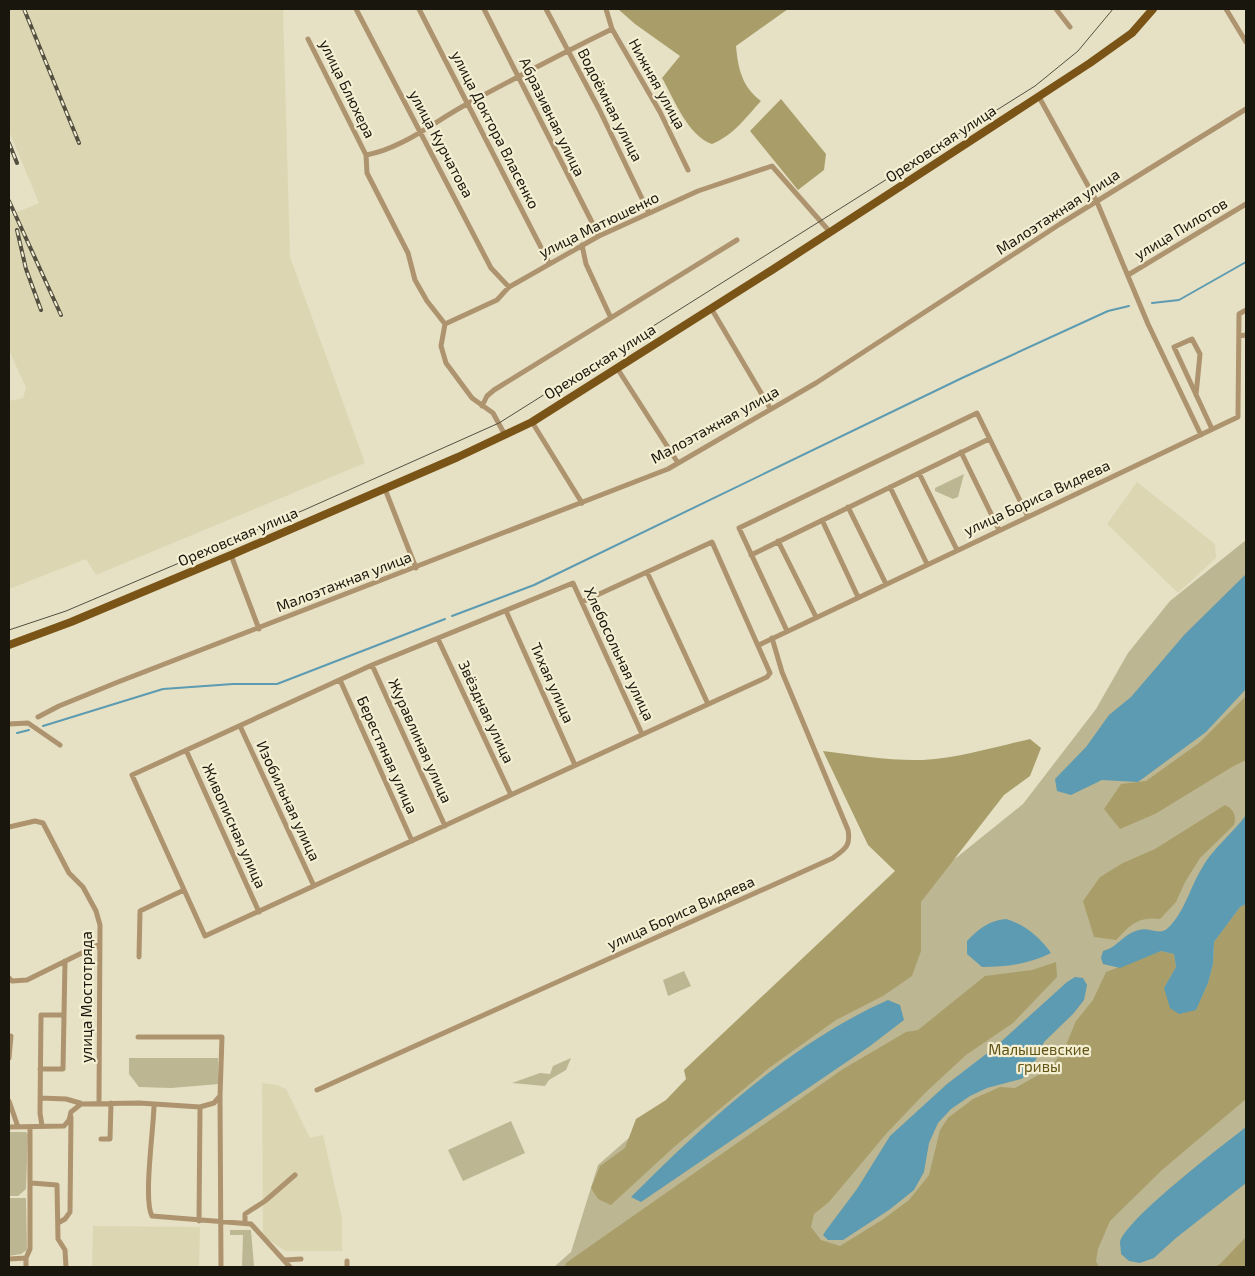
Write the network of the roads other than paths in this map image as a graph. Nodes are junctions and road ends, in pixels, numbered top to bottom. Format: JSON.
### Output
{"nodes":[{"id":1,"x":356,"y":9,"type":"edge"},
{"id":2,"x":419,"y":9,"type":"edge"},
{"id":3,"x":484,"y":9,"type":"edge"},
{"id":4,"x":546,"y":9,"type":"edge"},
{"id":5,"x":606,"y":9,"type":"edge"},
{"id":6,"x":1056,"y":9,"type":"edge"},
{"id":7,"x":1153,"y":9,"type":"edge"},
{"id":8,"x":1226,"y":9,"type":"edge"},
{"id":9,"x":1070,"y":27,"type":"dead end"},
{"id":10,"x":612,"y":29,"type":"junction"},
{"id":11,"x":308,"y":39,"type":"dead end"},
{"id":12,"x":1246,"y":42,"type":"edge"},
{"id":13,"x":568,"y":50,"type":"junction"},
{"id":14,"x":518,"y":77,"type":"junction"},
{"id":15,"x":1039,"y":97,"type":"junction"},
{"id":16,"x":468,"y":104,"type":"junction"},
{"id":17,"x":1246,"y":108,"type":"edge"},
{"id":18,"x":420,"y":132,"type":"junction"},
{"id":19,"x":366,"y":155,"type":"junction"},
{"id":20,"x":688,"y":170,"type":"dead end"},
{"id":21,"x":1097,"y":202,"type":"junction"},
{"id":22,"x":1246,"y":204,"type":"edge"},
{"id":23,"x":649,"y":213,"type":"junction"},
{"id":24,"x":830,"y":232,"type":"junction"},
{"id":25,"x":599,"y":236,"type":"junction"},
{"id":26,"x":737,"y":240,"type":"dead end"},
{"id":27,"x":582,"y":245,"type":"junction"},
{"id":28,"x":549,"y":263,"type":"junction"},
{"id":29,"x":1128,"y":275,"type":"junction"},
{"id":30,"x":509,"y":287,"type":"junction"},
{"id":31,"x":711,"y":308,"type":"junction"},
{"id":32,"x":1246,"y":310,"type":"edge"},
{"id":33,"x":610,"y":316,"type":"junction"},
{"id":34,"x":446,"y":324,"type":"junction"},
{"id":35,"x":1239,"y":336,"type":"junction"},
{"id":36,"x":1246,"y":336,"type":"edge"},
{"id":37,"x":617,"y":368,"type":"junction"},
{"id":38,"x":1196,"y":395,"type":"junction"},
{"id":39,"x":482,"y":406,"type":"junction"},
{"id":40,"x":770,"y":408,"type":"junction"},
{"id":41,"x":532,"y":422,"type":"junction"},
{"id":42,"x":1212,"y":429,"type":"junction"},
{"id":43,"x":1201,"y":434,"type":"junction"},
{"id":44,"x":505,"y":435,"type":"junction"},
{"id":45,"x":989,"y":439,"type":"junction"},
{"id":46,"x":961,"y":452,"type":"junction"},
{"id":47,"x":678,"y":463,"type":"junction"},
{"id":48,"x":919,"y":473,"type":"junction"},
{"id":49,"x":890,"y":487,"type":"junction"},
{"id":50,"x":385,"y":488,"type":"junction"},
{"id":51,"x":582,"y":503,"type":"junction"},
{"id":52,"x":848,"y":507,"type":"junction"},
{"id":53,"x":1028,"y":516,"type":"junction"},
{"id":54,"x":822,"y":520,"type":"junction"},
{"id":55,"x":999,"y":530,"type":"junction"},
{"id":56,"x":778,"y":541,"type":"junction"},
{"id":57,"x":957,"y":550,"type":"junction"},
{"id":58,"x":231,"y":554,"type":"junction"},
{"id":59,"x":751,"y":554,"type":"junction"},
{"id":60,"x":927,"y":564,"type":"junction"},
{"id":61,"x":416,"y":568,"type":"junction"},
{"id":62,"x":647,"y":572,"type":"junction"},
{"id":63,"x":886,"y":584,"type":"junction"},
{"id":64,"x":858,"y":598,"type":"junction"},
{"id":65,"x":582,"y":602,"type":"junction"},
{"id":66,"x":506,"y":612,"type":"junction"},
{"id":67,"x":816,"y":618,"type":"junction"},
{"id":68,"x":259,"y":629,"type":"junction"},
{"id":69,"x":787,"y":632,"type":"junction"},
{"id":70,"x":772,"y":638,"type":"junction"},
{"id":71,"x":438,"y":639,"type":"junction"},
{"id":72,"x":9,"y":645,"type":"edge"},
{"id":73,"x":759,"y":645,"type":"junction"},
{"id":74,"x":372,"y":665,"type":"junction"},
{"id":75,"x":340,"y":680,"type":"junction"},
{"id":76,"x":708,"y":704,"type":"junction"},
{"id":77,"x":38,"y":717,"type":"dead end"},
{"id":78,"x":9,"y":724,"type":"edge"},
{"id":79,"x":240,"y":726,"type":"junction"},
{"id":80,"x":642,"y":734,"type":"junction"},
{"id":81,"x":60,"y":745,"type":"dead end"},
{"id":82,"x":186,"y":750,"type":"junction"},
{"id":83,"x":575,"y":765,"type":"junction"},
{"id":84,"x":511,"y":795,"type":"junction"},
{"id":85,"x":444,"y":826,"type":"junction"},
{"id":86,"x":9,"y":827,"type":"edge"},
{"id":87,"x":412,"y":841,"type":"junction"},
{"id":88,"x":314,"y":886,"type":"junction"},
{"id":89,"x":184,"y":890,"type":"junction"},
{"id":90,"x":259,"y":912,"type":"junction"},
{"id":91,"x":100,"y":944,"type":"junction"},
{"id":92,"x":139,"y":957,"type":"dead end"},
{"id":93,"x":65,"y":961,"type":"junction"},
{"id":94,"x":9,"y":978,"type":"edge"},
{"id":95,"x":64,"y":1015,"type":"junction"},
{"id":96,"x":11,"y":1036,"type":"dead end"},
{"id":97,"x":138,"y":1037,"type":"dead end"},
{"id":98,"x":9,"y":1058,"type":"edge"},
{"id":99,"x":40,"y":1069,"type":"junction"},
{"id":100,"x":318,"y":1090,"type":"dead end"},
{"id":101,"x":220,"y":1096,"type":"junction"},
{"id":102,"x":40,"y":1098,"type":"junction"},
{"id":103,"x":9,"y":1100,"type":"edge"},
{"id":104,"x":99,"y":1103,"type":"junction"},
{"id":105,"x":111,"y":1103,"type":"junction"},
{"id":106,"x":81,"y":1104,"type":"junction"},
{"id":107,"x":154,"y":1104,"type":"junction"},
{"id":108,"x":200,"y":1107,"type":"junction"},
{"id":109,"x":71,"y":1112,"type":"junction"},
{"id":110,"x":42,"y":1126,"type":"junction"},
{"id":111,"x":9,"y":1127,"type":"edge"},
{"id":112,"x":18,"y":1127,"type":"junction"},
{"id":113,"x":30,"y":1127,"type":"junction"},
{"id":114,"x":101,"y":1139,"type":"dead end"},
{"id":115,"x":295,"y":1175,"type":"dead end"},
{"id":116,"x":31,"y":1183,"type":"junction"},
{"id":117,"x":199,"y":1220,"type":"junction"},
{"id":118,"x":221,"y":1221,"type":"junction"},
{"id":119,"x":245,"y":1222,"type":"junction"},
{"id":120,"x":58,"y":1223,"type":"junction"},
{"id":121,"x":9,"y":1258,"type":"edge"},
{"id":122,"x":26,"y":1258,"type":"junction"},
{"id":123,"x":301,"y":1259,"type":"dead end"},
{"id":124,"x":285,"y":1260,"type":"junction"},
{"id":125,"x":26,"y":1267,"type":"edge"},
{"id":126,"x":66,"y":1267,"type":"edge"},
{"id":127,"x":221,"y":1267,"type":"edge"},
{"id":128,"x":290,"y":1267,"type":"edge"}],
"edges":[{"from":1,"to":18,"type":"street","name":"улица Курчатова"},
{"from":2,"to":16,"type":"street","name":"улица Доктора Власенко"},
{"from":3,"to":14,"type":"street","name":"Абразивная улица"},
{"from":4,"to":13,"type":"street","name":"Водоёмная улица"},
{"from":5,"to":10,"type":"street","name":"Нижняя улица"},
{"from":6,"to":9,"type":"street"},
{"from":7,"to":15,"type":"main road","name":"Ореховская улица"},
{"from":8,"to":12,"type":"street"},
{"from":10,"to":13,"type":"street"},
{"from":10,"to":20,"type":"street","name":"Нижняя улица"},
{"from":11,"to":19,"type":"street","name":"улица Блюхера"},
{"from":13,"to":14,"type":"street"},
{"from":13,"to":23,"type":"street","name":"Водоёмная улица"},
{"from":14,"to":16,"type":"street"},
{"from":14,"to":25,"type":"street","name":"Абразивная улица"},
{"from":15,"to":21,"type":"street"},
{"from":15,"to":24,"type":"main road","name":"Ореховская улица"},
{"from":16,"to":18,"type":"street"},
{"from":16,"to":28,"type":"street","name":"улица Доктора Власенко"},
{"from":17,"to":21,"type":"street","name":"Малоэтажная улица"},
{"from":18,"to":19,"type":"street"},
{"from":18,"to":30,"type":"street","name":"улица Курчатова"},
{"from":19,"to":34,"type":"street","name":"улица Блюхера"},
{"from":21,"to":29,"type":"street"},
{"from":21,"to":40,"type":"street","name":"Малоэтажная улица"},
{"from":22,"to":29,"type":"street","name":"улица Пилотов"},
{"from":23,"to":24,"type":"street","name":"улица Матюшенко"},
{"from":23,"to":25,"type":"street","name":"улица Матюшенко"},
{"from":24,"to":31,"type":"main road","name":"Ореховская улица"},
{"from":25,"to":27,"type":"street","name":"улица Матюшенко"},
{"from":26,"to":33,"type":"street"},
{"from":27,"to":28,"type":"street","name":"улица Матюшенко"},
{"from":27,"to":33,"type":"street"},
{"from":28,"to":30,"type":"street","name":"улица Матюшенко"},
{"from":29,"to":43,"type":"street"},
{"from":30,"to":34,"type":"street","name":"улица Матюшенко"},
{"from":31,"to":37,"type":"main road","name":"Ореховская улица"},
{"from":31,"to":40,"type":"street"},
{"from":32,"to":35,"type":"street","name":"улица Бориса Видяева"},
{"from":33,"to":39,"type":"street"},
{"from":34,"to":39,"type":"street"},
{"from":35,"to":36,"type":"street"},
{"from":35,"to":42,"type":"street","name":"улица Бориса Видяева"},
{"from":37,"to":41,"type":"main road","name":"Ореховская улица"},
{"from":37,"to":47,"type":"street"},
{"from":38,"to":38,"type":"street"},
{"from":38,"to":42,"type":"street"},
{"from":39,"to":44,"type":"street"},
{"from":40,"to":47,"type":"street","name":"Малоэтажная улица"},
{"from":41,"to":44,"type":"main road","name":"Ореховская улица"},
{"from":41,"to":51,"type":"street"},
{"from":42,"to":43,"type":"street","name":"улица Бориса Видяева"},
{"from":43,"to":53,"type":"street","name":"улица Бориса Видяева"},
{"from":44,"to":50,"type":"main road","name":"Ореховская улица"},
{"from":45,"to":46,"type":"street"},
{"from":45,"to":53,"type":"street"},
{"from":45,"to":59,"type":"street"},
{"from":46,"to":48,"type":"street"},
{"from":46,"to":55,"type":"street"},
{"from":47,"to":51,"type":"street","name":"Малоэтажная улица"},
{"from":48,"to":49,"type":"street"},
{"from":48,"to":57,"type":"street"},
{"from":49,"to":52,"type":"street"},
{"from":49,"to":60,"type":"street"},
{"from":50,"to":58,"type":"main road","name":"Ореховская улица"},
{"from":50,"to":61,"type":"street"},
{"from":51,"to":61,"type":"street","name":"Малоэтажная улица"},
{"from":52,"to":54,"type":"street"},
{"from":52,"to":63,"type":"street"},
{"from":53,"to":55,"type":"street","name":"улица Бориса Видяева"},
{"from":54,"to":56,"type":"street"},
{"from":54,"to":64,"type":"street"},
{"from":55,"to":57,"type":"street","name":"улица Бориса Видяева"},
{"from":56,"to":59,"type":"street"},
{"from":56,"to":67,"type":"street"},
{"from":57,"to":60,"type":"street","name":"улица Бориса Видяева"},
{"from":58,"to":68,"type":"street"},
{"from":58,"to":72,"type":"main road","name":"Ореховская улица"},
{"from":59,"to":69,"type":"street"},
{"from":60,"to":63,"type":"street","name":"улица Бориса Видяева"},
{"from":61,"to":68,"type":"street","name":"Малоэтажная улица"},
{"from":62,"to":65,"type":"street"},
{"from":62,"to":73,"type":"street"},
{"from":62,"to":76,"type":"street"},
{"from":63,"to":64,"type":"street","name":"улица Бориса Видяева"},
{"from":64,"to":67,"type":"street","name":"улица Бориса Видяева"},
{"from":65,"to":66,"type":"street","name":"Хлебосольная улица"},
{"from":65,"to":80,"type":"street","name":"Хлебосольная улица"},
{"from":66,"to":71,"type":"street"},
{"from":66,"to":83,"type":"street","name":"Тихая улица"},
{"from":67,"to":69,"type":"street","name":"улица Бориса Видяева"},
{"from":68,"to":77,"type":"street","name":"Малоэтажная улица"},
{"from":69,"to":70,"type":"street","name":"улица Бориса Видяева"},
{"from":70,"to":73,"type":"street","name":"улица Бориса Видяева"},
{"from":70,"to":100,"type":"street","name":"улица Бориса Видяева"},
{"from":71,"to":74,"type":"street"},
{"from":71,"to":84,"type":"street","name":"Звёздная улица"},
{"from":73,"to":76,"type":"street"},
{"from":74,"to":75,"type":"street"},
{"from":74,"to":85,"type":"street","name":"Журавлиная улица"},
{"from":75,"to":79,"type":"street"},
{"from":75,"to":87,"type":"street","name":"Берестяная улица"},
{"from":76,"to":80,"type":"street"},
{"from":78,"to":81,"type":"street"},
{"from":79,"to":82,"type":"street"},
{"from":79,"to":88,"type":"street","name":"Изобильная улица"},
{"from":80,"to":83,"type":"street"},
{"from":82,"to":89,"type":"street"},
{"from":82,"to":90,"type":"street","name":"Живописная улица"},
{"from":83,"to":84,"type":"street"},
{"from":84,"to":85,"type":"street"},
{"from":85,"to":87,"type":"street"},
{"from":86,"to":91,"type":"street","name":"улица Мостотряда"},
{"from":87,"to":88,"type":"street"},
{"from":88,"to":90,"type":"street"},
{"from":89,"to":90,"type":"street"},
{"from":89,"to":92,"type":"street"},
{"from":91,"to":93,"type":"street"},
{"from":91,"to":104,"type":"street","name":"улица Мостотряда"},
{"from":93,"to":94,"type":"street"},
{"from":93,"to":95,"type":"street"},
{"from":95,"to":99,"type":"street"},
{"from":95,"to":99,"type":"street"},
{"from":96,"to":98,"type":"street"},
{"from":97,"to":101,"type":"street"},
{"from":99,"to":102,"type":"street"},
{"from":101,"to":108,"type":"street"},
{"from":101,"to":118,"type":"street"},
{"from":102,"to":106,"type":"street"},
{"from":102,"to":110,"type":"street"},
{"from":103,"to":112,"type":"street"},
{"from":104,"to":105,"type":"street"},
{"from":104,"to":106,"type":"street"},
{"from":105,"to":107,"type":"street"},
{"from":105,"to":114,"type":"street"},
{"from":106,"to":109,"type":"street"},
{"from":107,"to":108,"type":"street"},
{"from":107,"to":117,"type":"street"},
{"from":108,"to":117,"type":"street"},
{"from":109,"to":110,"type":"street"},
{"from":109,"to":120,"type":"street"},
{"from":110,"to":113,"type":"street"},
{"from":111,"to":112,"type":"street"},
{"from":112,"to":113,"type":"street"},
{"from":113,"to":116,"type":"street"},
{"from":115,"to":119,"type":"street"},
{"from":116,"to":120,"type":"street"},
{"from":116,"to":122,"type":"street"},
{"from":117,"to":118,"type":"street"},
{"from":118,"to":119,"type":"street"},
{"from":118,"to":127,"type":"street"},
{"from":119,"to":124,"type":"street"},
{"from":120,"to":126,"type":"street"},
{"from":121,"to":122,"type":"street"},
{"from":122,"to":125,"type":"street"},
{"from":123,"to":124,"type":"street"},
{"from":124,"to":128,"type":"street"}]}
